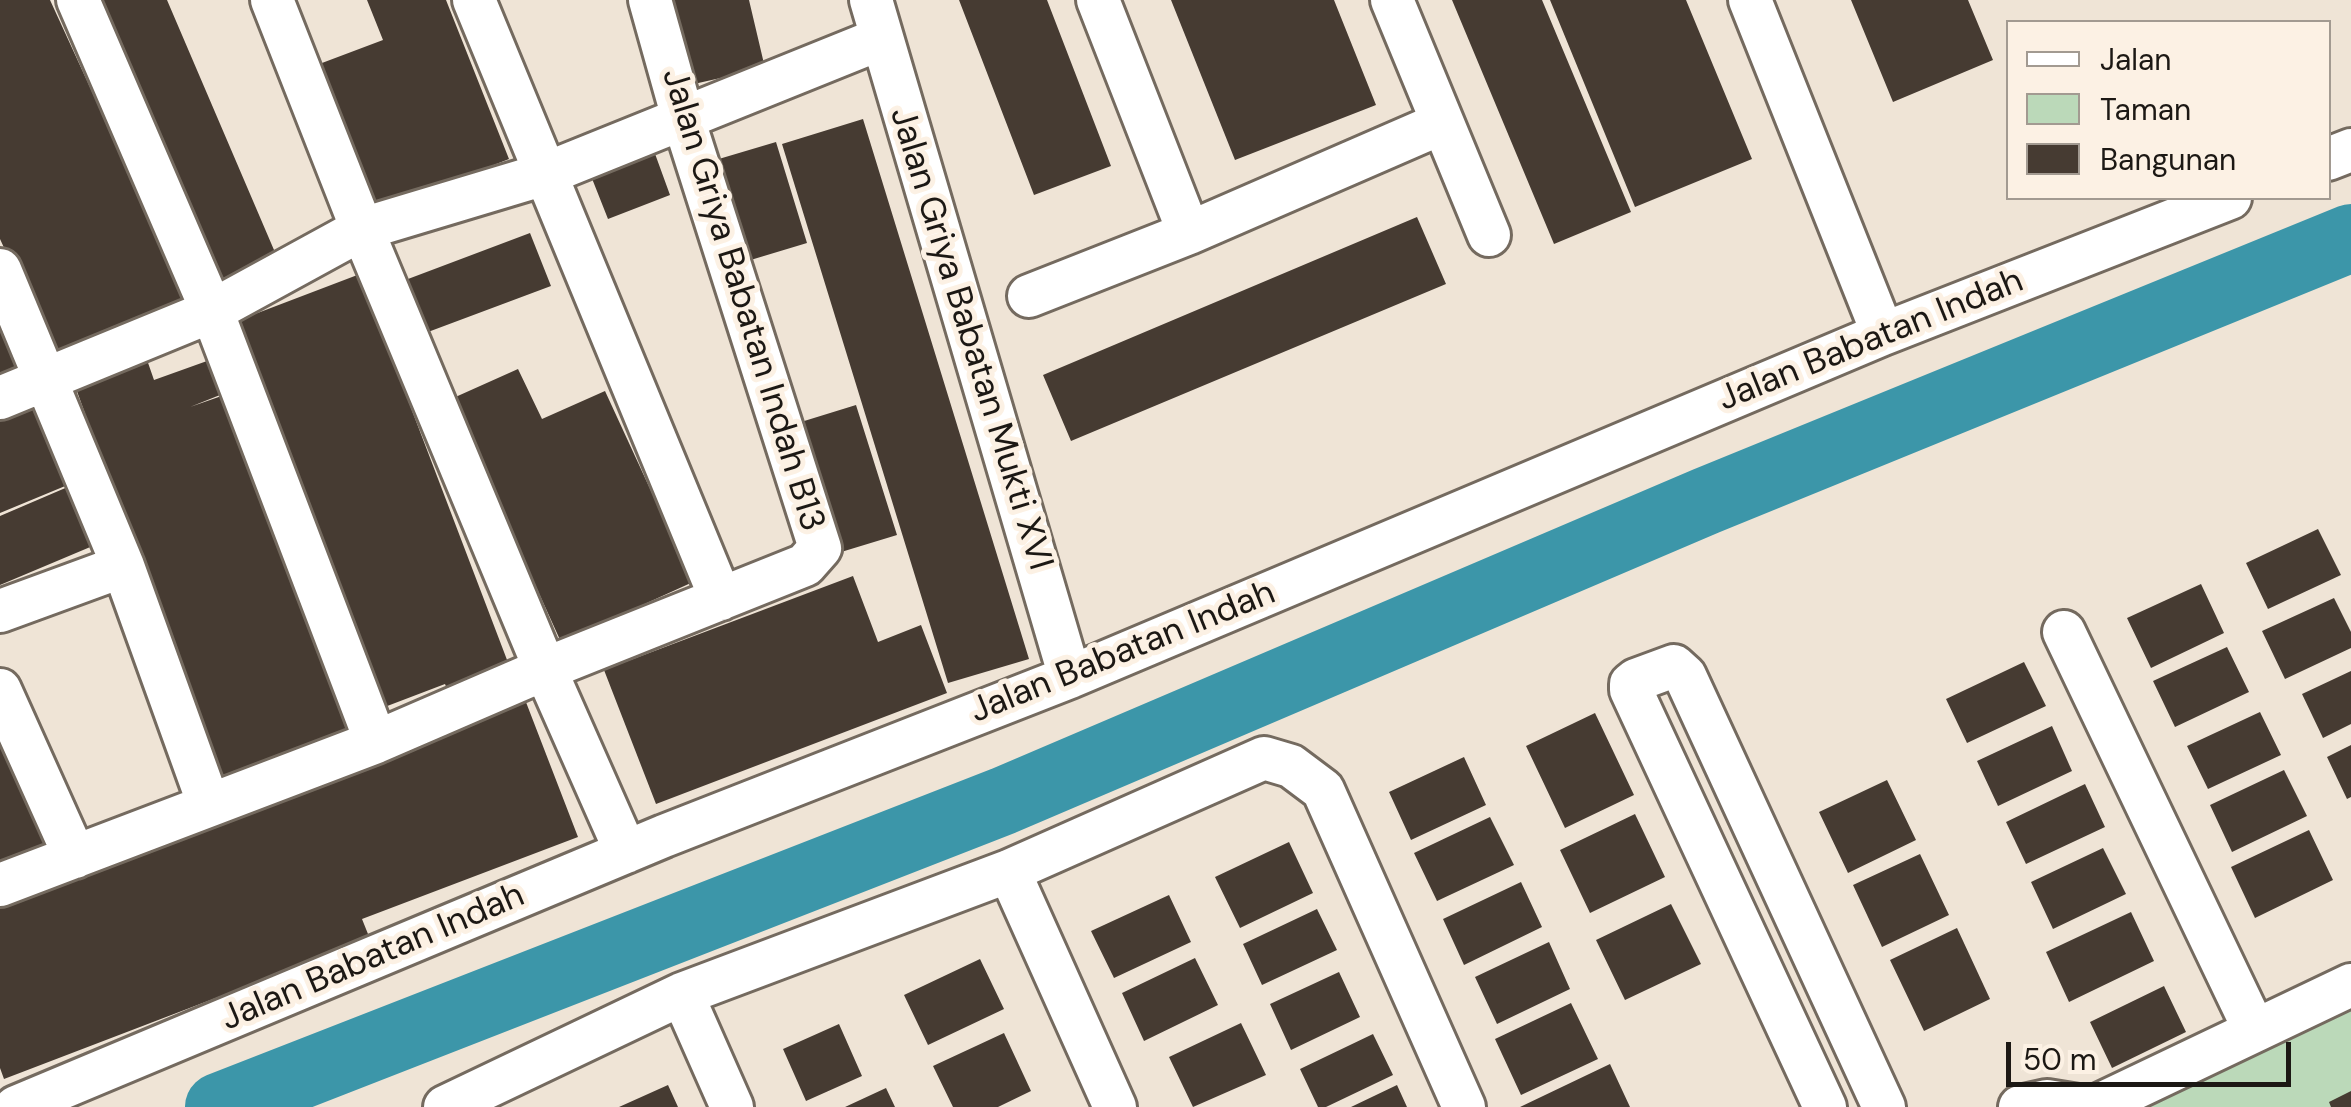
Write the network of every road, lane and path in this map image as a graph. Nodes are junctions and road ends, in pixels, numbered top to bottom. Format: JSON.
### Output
{"nodes":[{"id":1,"x":78,"y":0,"type":"edge"},
{"id":2,"x":272,"y":0,"type":"edge"},
{"id":3,"x":474,"y":0,"type":"edge"},
{"id":4,"x":650,"y":0,"type":"edge"},
{"id":5,"x":1098,"y":0,"type":"edge"},
{"id":6,"x":1392,"y":0,"type":"edge"},
{"id":7,"x":1750,"y":0,"type":"edge"},
{"id":8,"x":875,"y":20,"type":"edge"},
{"id":9,"x":683,"y":118,"type":"junction"},
{"id":10,"x":1442,"y":123,"type":"junction"},
{"id":11,"x":546,"y":174,"type":"junction"},
{"id":12,"x":2225,"y":200,"type":"edge"},
{"id":13,"x":362,"y":229,"type":"junction"},
{"id":14,"x":1189,"y":233,"type":"junction"},
{"id":15,"x":1489,"y":235,"type":"dead end"},
{"id":16,"x":0,"y":270,"type":"edge"},
{"id":17,"x":1030,"y":296,"type":"dead end"},
{"id":18,"x":212,"y":311,"type":"junction"},
{"id":19,"x":1883,"y":334,"type":"junction"},
{"id":20,"x":46,"y":379,"type":"junction"},
{"id":21,"x":0,"y":398,"type":"edge"},
{"id":22,"x":123,"y":566,"type":"junction"},
{"id":23,"x":721,"y":599,"type":"junction"},
{"id":24,"x":0,"y":610,"type":"edge"},
{"id":25,"x":2064,"y":632,"type":"dead end"},
{"id":26,"x":545,"y":669,"type":"junction"},
{"id":27,"x":1070,"y":677,"type":"junction"},
{"id":28,"x":0,"y":690,"type":"edge"},
{"id":29,"x":376,"y":742,"type":"junction"},
{"id":30,"x":209,"y":805,"type":"junction"},
{"id":31,"x":626,"y":852,"type":"junction"},
{"id":32,"x":74,"y":857,"type":"junction"},
{"id":33,"x":1009,"y":871,"type":"junction"},
{"id":34,"x":0,"y":885,"type":"edge"},
{"id":35,"x":2351,"y":985,"type":"edge"},
{"id":36,"x":682,"y":994,"type":"junction"},
{"id":37,"x":2254,"y":1029,"type":"junction"},
{"id":38,"x":1860,"y":1056,"type":"junction"},
{"id":39,"x":1818,"y":1091,"type":"edge"},
{"id":40,"x":16,"y":1107,"type":"edge"},
{"id":41,"x":445,"y":1107,"type":"edge"},
{"id":42,"x":732,"y":1107,"type":"edge"},
{"id":43,"x":1114,"y":1107,"type":"edge"},
{"id":44,"x":1464,"y":1107,"type":"edge"},
{"id":45,"x":1884,"y":1107,"type":"edge"},
{"id":46,"x":2020,"y":1107,"type":"edge"},
{"id":47,"x":2084,"y":1107,"type":"edge"},
{"id":48,"x":2095,"y":1107,"type":"edge"}],
"edges":[{"from":1,"to":18,"type":"street"},
{"from":2,"to":13,"type":"street"},
{"from":3,"to":11,"type":"street"},
{"from":4,"to":9,"type":"street","name":"Jalan Griya Babatan Indah B13"},
{"from":5,"to":14,"type":"street"},
{"from":6,"to":10,"type":"street"},
{"from":7,"to":19,"type":"street"},
{"from":8,"to":9,"type":"street"},
{"from":8,"to":27,"type":"street","name":"Jalan Griya Babatan Mukti XVI"},
{"from":9,"to":11,"type":"street"},
{"from":9,"to":23,"type":"street","name":"Jalan Griya Babatan Indah B13"},
{"from":10,"to":14,"type":"street"},
{"from":10,"to":15,"type":"street"},
{"from":11,"to":13,"type":"street"},
{"from":11,"to":23,"type":"street"},
{"from":12,"to":19,"type":"street","name":"Jalan Babatan Indah"},
{"from":13,"to":18,"type":"street"},
{"from":13,"to":26,"type":"street"},
{"from":14,"to":17,"type":"street"},
{"from":16,"to":20,"type":"street"},
{"from":18,"to":20,"type":"street"},
{"from":18,"to":29,"type":"street"},
{"from":19,"to":27,"type":"street","name":"Jalan Babatan Indah"},
{"from":20,"to":21,"type":"street"},
{"from":20,"to":22,"type":"street"},
{"from":22,"to":24,"type":"street"},
{"from":22,"to":30,"type":"street"},
{"from":23,"to":26,"type":"street"},
{"from":25,"to":37,"type":"street"},
{"from":26,"to":29,"type":"street"},
{"from":26,"to":31,"type":"street"},
{"from":27,"to":31,"type":"street","name":"Jalan Babatan Indah"},
{"from":28,"to":32,"type":"street"},
{"from":29,"to":30,"type":"street"},
{"from":30,"to":32,"type":"street"},
{"from":31,"to":40,"type":"street","name":"Jalan Babatan Indah"},
{"from":32,"to":34,"type":"street"},
{"from":33,"to":36,"type":"street"},
{"from":33,"to":43,"type":"street"},
{"from":33,"to":44,"type":"street"},
{"from":35,"to":37,"type":"street"},
{"from":36,"to":41,"type":"street"},
{"from":36,"to":42,"type":"street"},
{"from":37,"to":48,"type":"street"},
{"from":38,"to":39,"type":"street"},
{"from":38,"to":39,"type":"street"},
{"from":38,"to":45,"type":"street"},
{"from":46,"to":47,"type":"street"}]}
